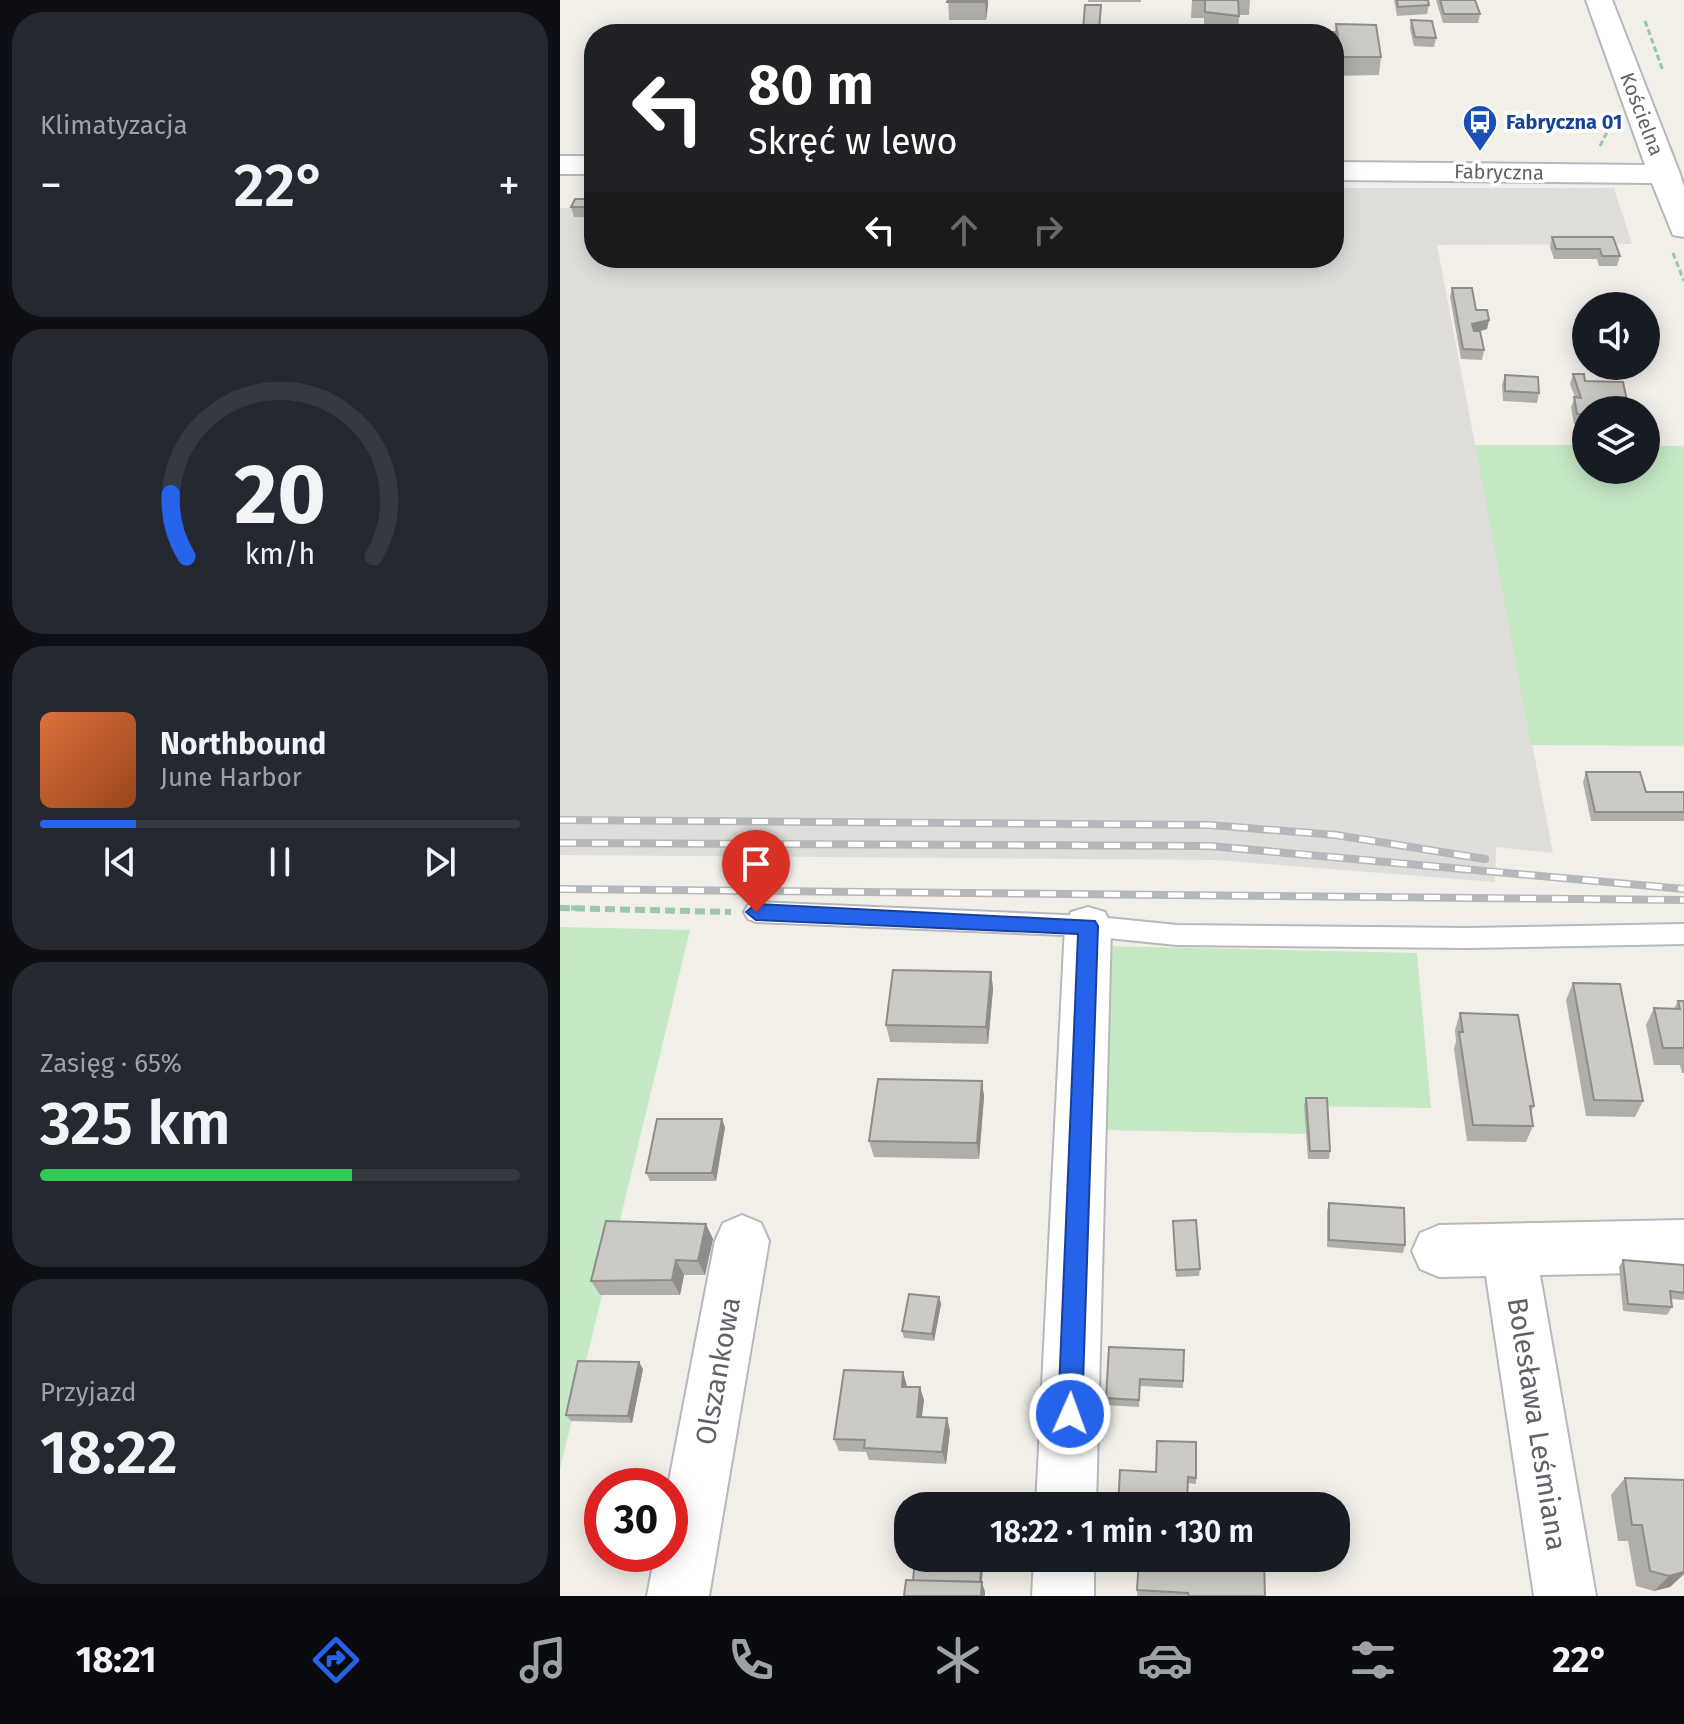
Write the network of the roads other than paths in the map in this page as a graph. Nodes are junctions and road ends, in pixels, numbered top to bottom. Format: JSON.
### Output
{"nodes":[{"id":1,"x":1599,"y":0,"type":"edge"},
{"id":2,"x":560,"y":165,"type":"edge"},
{"id":3,"x":584,"y":165,"type":"edge"},
{"id":4,"x":1344,"y":171,"type":"edge"},
{"id":5,"x":1674,"y":174,"type":"edge"},
{"id":6,"x":1684,"y":228,"type":"edge"},
{"id":7,"x":756,"y":912,"type":"road end"},
{"id":8,"x":1088,"y":926,"type":"junction"},
{"id":9,"x":1684,"y":934,"type":"edge"},
{"id":10,"x":742,"y":1241,"type":"dead end"},
{"id":11,"x":1684,"y":1246,"type":"edge"},
{"id":12,"x":1439,"y":1251,"type":"dead end"},
{"id":13,"x":1509,"y":1251,"type":"junction"},
{"id":14,"x":1067,"y":1492,"type":"edge"},
{"id":15,"x":1064,"y":1572,"type":"edge"},
{"id":16,"x":678,"y":1596,"type":"edge"},
{"id":17,"x":1063,"y":1596,"type":"edge"},
{"id":18,"x":1565,"y":1596,"type":"edge"}],
"edges":[{"from":1,"to":5,"type":"street","name":"Kościelna"},
{"from":2,"to":3,"type":"street"},
{"from":4,"to":5,"type":"street","name":"Fabryczna"},
{"from":5,"to":6,"type":"street","name":"Kościelna"},
{"from":7,"to":8,"type":"lane"},
{"from":8,"to":9,"type":"lane"},
{"from":8,"to":14,"type":"street"},
{"from":10,"to":16,"type":"street","name":"Olszankowa"},
{"from":11,"to":13,"type":"street"},
{"from":12,"to":13,"type":"street"},
{"from":13,"to":18,"type":"street","name":"Bolesława Leśmiana"},
{"from":15,"to":17,"type":"street"}]}
